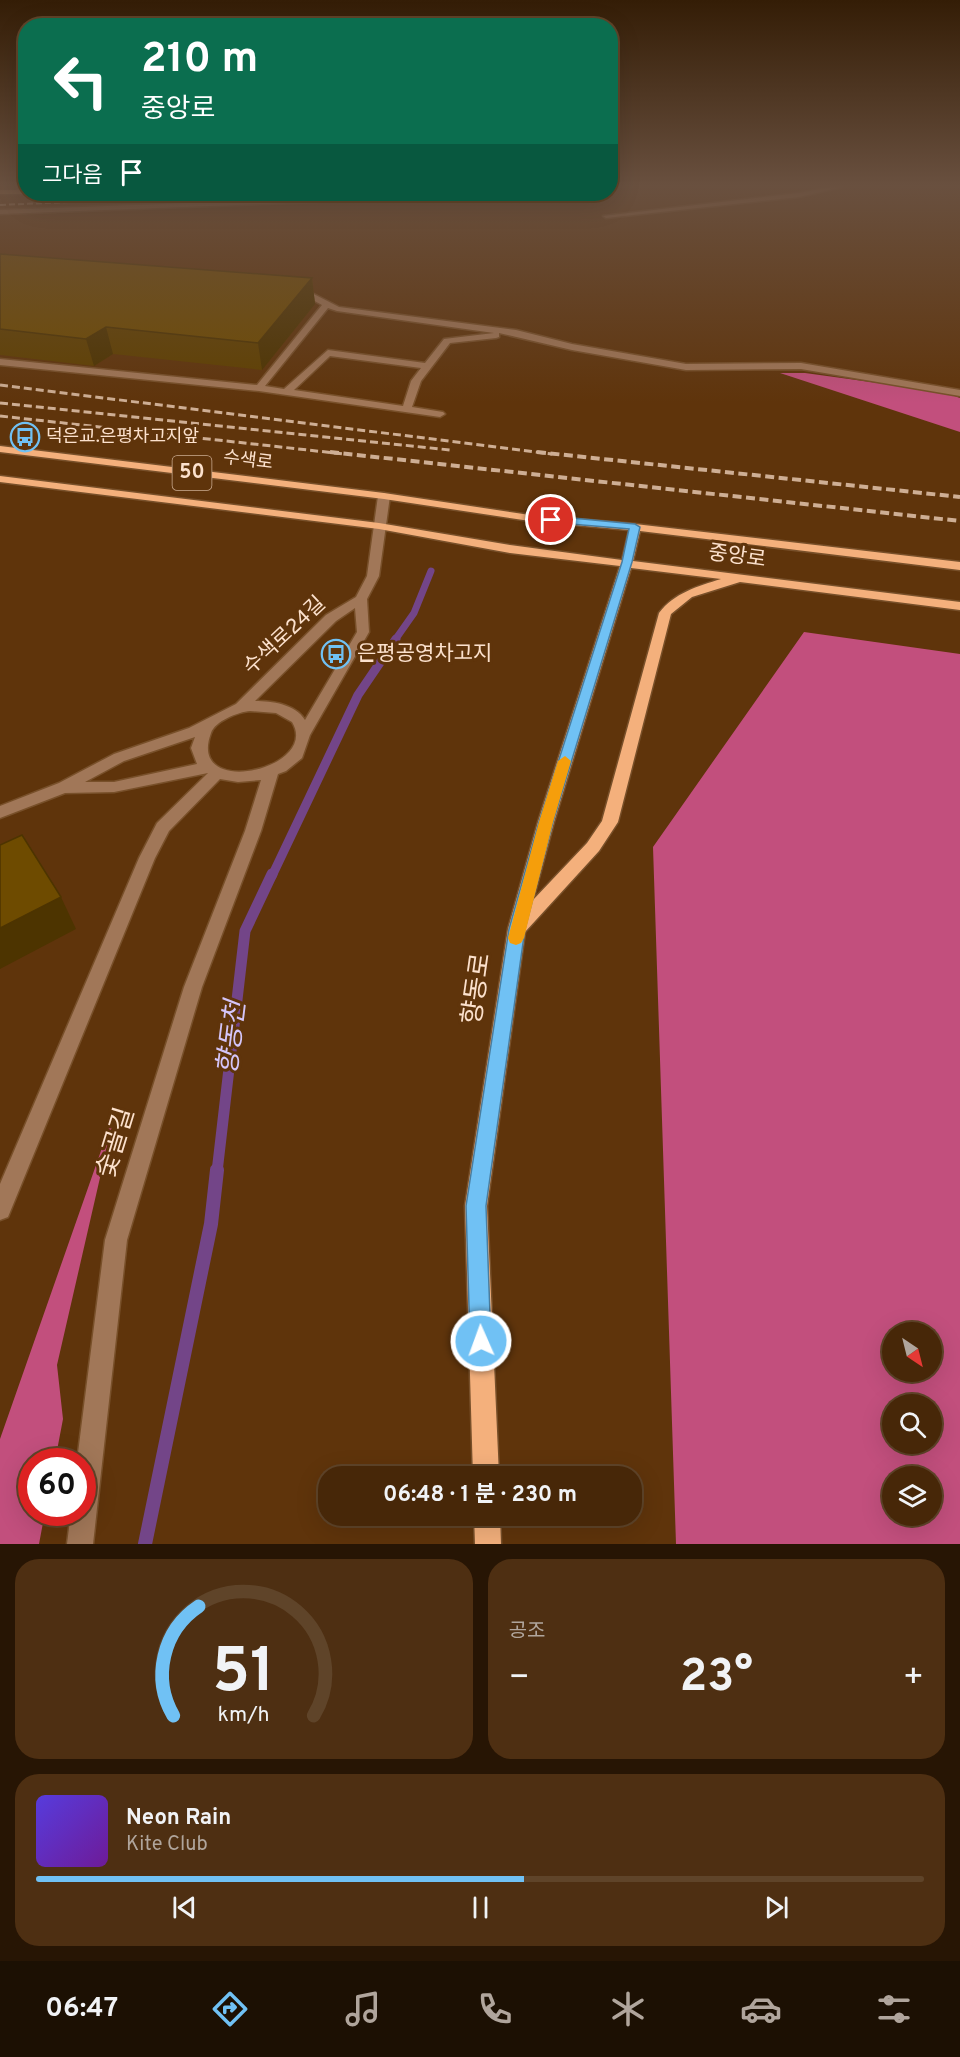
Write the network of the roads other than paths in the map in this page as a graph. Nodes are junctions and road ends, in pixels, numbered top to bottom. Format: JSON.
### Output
{"nodes":[{"id":1,"x":290,"y":290,"type":"edge"},
{"id":2,"x":327,"y":304,"type":"junction"},
{"id":3,"x":516,"y":333,"type":"junction"},
{"id":4,"x":0,"y":362,"type":"edge"},
{"id":5,"x":428,"y":366,"type":"junction"},
{"id":6,"x":259,"y":388,"type":"junction"},
{"id":7,"x":286,"y":392,"type":"junction"},
{"id":8,"x":960,"y":393,"type":"edge"},
{"id":9,"x":407,"y":410,"type":"junction"},
{"id":10,"x":440,"y":414,"type":"dead end"},
{"id":11,"x":0,"y":451,"type":"edge"},
{"id":12,"x":0,"y":479,"type":"edge"},
{"id":13,"x":384,"y":496,"type":"junction"},
{"id":14,"x":379,"y":526,"type":"junction"},
{"id":15,"x":635,"y":527,"type":"junction"},
{"id":16,"x":627,"y":562,"type":"junction"},
{"id":17,"x":960,"y":566,"type":"edge"},
{"id":18,"x":742,"y":577,"type":"junction"},
{"id":19,"x":361,"y":599,"type":"junction"},
{"id":20,"x":960,"y":606,"type":"edge"},
{"id":21,"x":241,"y":707,"type":"junction"},
{"id":22,"x":206,"y":726,"type":"junction"},
{"id":23,"x":303,"y":735,"type":"junction"},
{"id":24,"x":212,"y":770,"type":"junction"},
{"id":25,"x":271,"y":772,"type":"junction"},
{"id":26,"x":63,"y":788,"type":"junction"},
{"id":27,"x":0,"y":812,"type":"edge"},
{"id":28,"x":517,"y":929,"type":"junction"},
{"id":29,"x":0,"y":1209,"type":"edge"},
{"id":30,"x":486,"y":1466,"type":"edge"},
{"id":31,"x":487,"y":1526,"type":"edge"},
{"id":32,"x":80,"y":1544,"type":"edge"},
{"id":33,"x":488,"y":1544,"type":"edge"}],
"edges":[{"from":1,"to":2,"type":"street"},
{"from":2,"to":3,"type":"street"},
{"from":2,"to":6,"type":"street"},
{"from":3,"to":5,"type":"street"},
{"from":3,"to":8,"type":"street"},
{"from":4,"to":6,"type":"street"},
{"from":5,"to":7,"type":"street"},
{"from":5,"to":9,"type":"street"},
{"from":6,"to":7,"type":"street"},
{"from":7,"to":9,"type":"street"},
{"from":9,"to":10,"type":"street"},
{"from":11,"to":13,"type":"main road","name":"수색로","number":"50"},
{"from":12,"to":14,"type":"main road","number":"50"},
{"from":13,"to":14,"type":"street","name":"수색로24길"},
{"from":13,"to":15,"type":"main road","name":"중앙로"},
{"from":14,"to":16,"type":"main road","name":"중앙로"},
{"from":14,"to":19,"type":"street","name":"수색로24길"},
{"from":15,"to":16,"type":"main road","name":"향동로"},
{"from":15,"to":17,"type":"main road","name":"중앙로"},
{"from":16,"to":18,"type":"main road","name":"중앙로"},
{"from":16,"to":28,"type":"main road","name":"향동로"},
{"from":18,"to":20,"type":"main road","name":"중앙로"},
{"from":18,"to":28,"type":"main road"},
{"from":19,"to":21,"type":"street","name":"수색로24길"},
{"from":19,"to":23,"type":"street","name":"수색로24길"},
{"from":21,"to":22,"type":"street","name":"수색로24길"},
{"from":21,"to":23,"type":"street","name":"수색로24길"},
{"from":22,"to":24,"type":"street"},
{"from":22,"to":26,"type":"street","name":"수색로24길"},
{"from":23,"to":25,"type":"street","name":"수색로24길"},
{"from":24,"to":25,"type":"street","name":"수색로24길"},
{"from":24,"to":26,"type":"street","name":"수색로24길"},
{"from":24,"to":29,"type":"street"},
{"from":25,"to":32,"type":"street","name":"숯골길"},
{"from":26,"to":27,"type":"street","name":"수색로24길"},
{"from":28,"to":30,"type":"main road","name":"향동로"},
{"from":31,"to":33,"type":"main road"}]}
